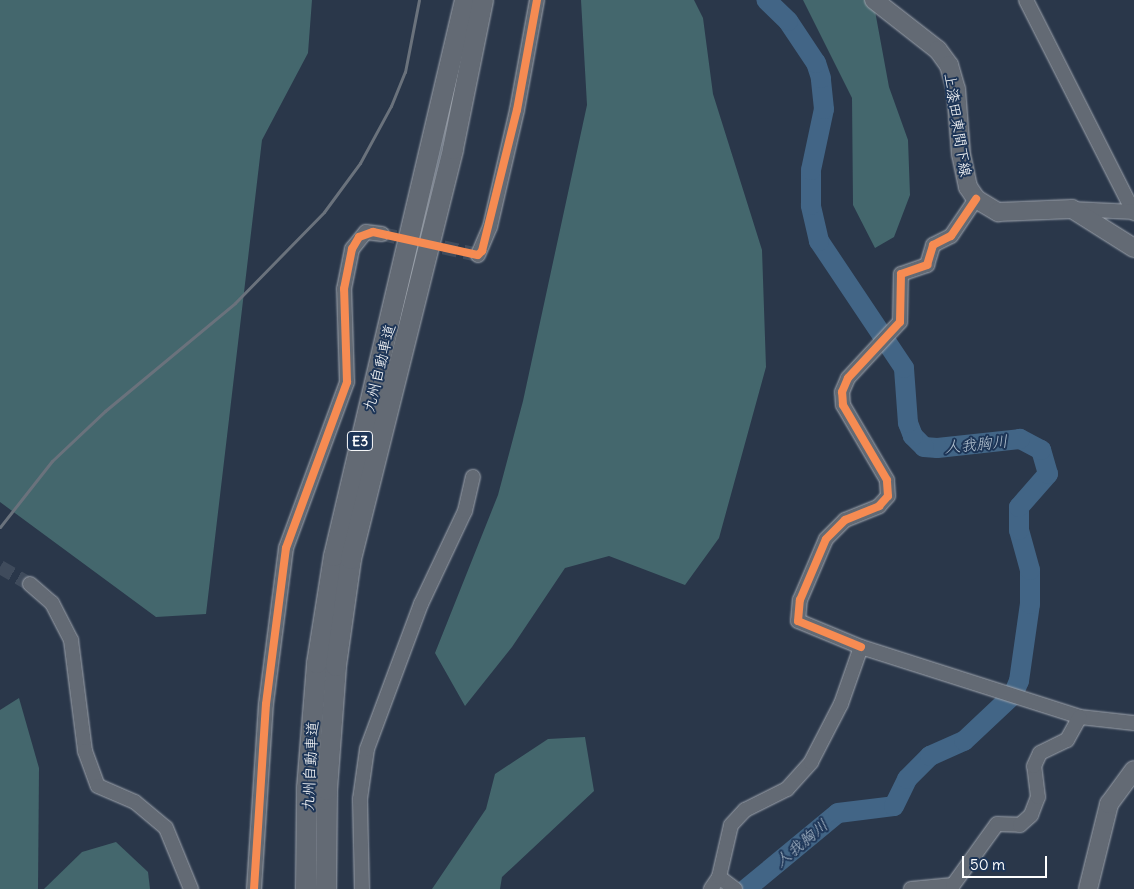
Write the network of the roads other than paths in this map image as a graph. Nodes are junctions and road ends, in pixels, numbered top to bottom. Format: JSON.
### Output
{"nodes":[{"id":1,"x":465,"y":0,"type":"edge"},
{"id":2,"x":483,"y":0,"type":"edge"},
{"id":3,"x":536,"y":0,"type":"edge"},
{"id":4,"x":874,"y":0,"type":"edge"},
{"id":5,"x":1026,"y":0,"type":"edge"},
{"id":6,"x":976,"y":199,"type":"junction"},
{"id":7,"x":1072,"y":210,"type":"junction"},
{"id":8,"x":1134,"y":212,"type":"edge"},
{"id":9,"x":382,"y":234,"type":"tunnel mouth"},
{"id":10,"x":1134,"y":248,"type":"edge"},
{"id":11,"x":478,"y":255,"type":"dead end"},
{"id":12,"x":473,"y":477,"type":"dead end"},
{"id":13,"x":30,"y":584,"type":"tunnel mouth"},
{"id":14,"x":861,"y":647,"type":"junction"},
{"id":15,"x":1080,"y":717,"type":"junction"},
{"id":16,"x":1134,"y":723,"type":"edge"},
{"id":17,"x":1134,"y":770,"type":"edge"},
{"id":18,"x":719,"y":877,"type":"junction"},
{"id":19,"x":191,"y":889,"type":"edge"},
{"id":20,"x":254,"y":889,"type":"edge"},
{"id":21,"x":306,"y":889,"type":"edge"},
{"id":22,"x":326,"y":889,"type":"edge"},
{"id":23,"x":362,"y":889,"type":"edge"},
{"id":24,"x":711,"y":889,"type":"edge"},
{"id":25,"x":735,"y":889,"type":"edge"},
{"id":26,"x":910,"y":889,"type":"edge"},
{"id":27,"x":1088,"y":889,"type":"edge"}],
"edges":[{"from":1,"to":21,"type":"highway","name":"九州自動車道","number":"E3"},
{"from":2,"to":22,"type":"highway","name":"九州自動車道","number":"E3"},
{"from":3,"to":11,"type":"street"},
{"from":4,"to":6,"type":"main road","name":"上漆田東間下線"},
{"from":5,"to":8,"type":"street"},
{"from":6,"to":7,"type":"main road"},
{"from":6,"to":14,"type":"street"},
{"from":7,"to":8,"type":"street"},
{"from":7,"to":10,"type":"main road"},
{"from":9,"to":20,"type":"street"},
{"from":12,"to":23,"type":"street"},
{"from":13,"to":19,"type":"street"},
{"from":14,"to":15,"type":"street"},
{"from":14,"to":18,"type":"street"},
{"from":15,"to":16,"type":"street"},
{"from":15,"to":26,"type":"street"},
{"from":17,"to":27,"type":"main road"},
{"from":18,"to":24,"type":"street"},
{"from":18,"to":25,"type":"street"}]}
